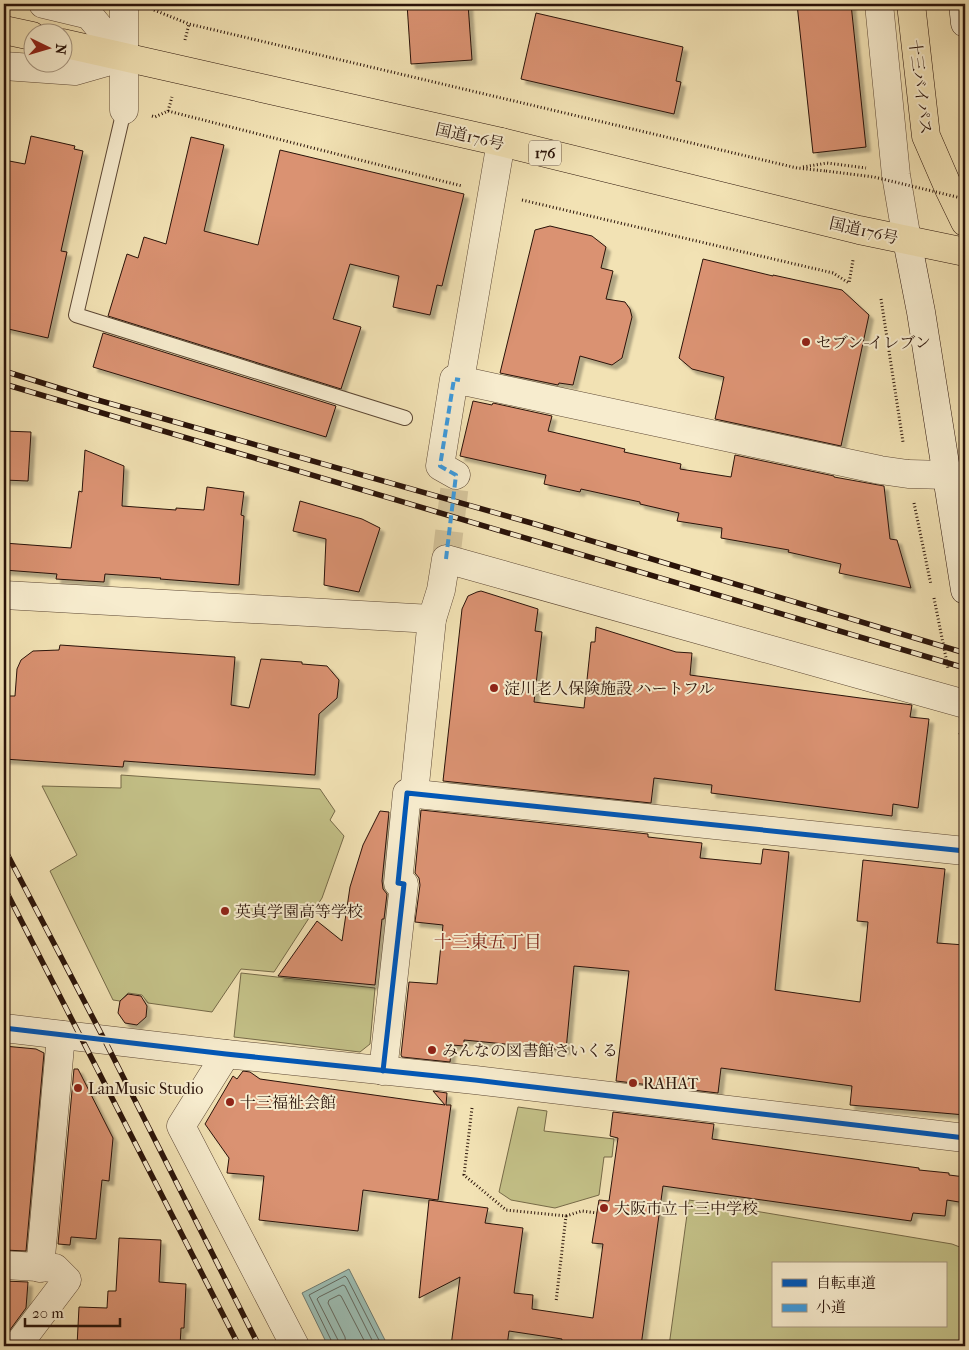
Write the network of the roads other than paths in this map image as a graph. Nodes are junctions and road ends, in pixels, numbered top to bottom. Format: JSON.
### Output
{"nodes":[{"id":1,"x":43,"y":4,"type":"edge"},
{"id":2,"x":879,"y":4,"type":"edge"},
{"id":3,"x":911,"y":4,"type":"edge"},
{"id":4,"x":963,"y":4,"type":"edge"},
{"id":5,"x":134,"y":5,"type":"edge"},
{"id":6,"x":965,"y":23,"type":"edge"},
{"id":7,"x":4,"y":30,"type":"edge"},
{"id":8,"x":22,"y":34,"type":"edge"},
{"id":9,"x":72,"y":45,"type":"edge"},
{"id":10,"x":124,"y":57,"type":"junction"},
{"id":11,"x":4,"y":66,"type":"edge"},
{"id":12,"x":124,"y":110,"type":"joint"},
{"id":13,"x":500,"y":142,"type":"junction"},
{"id":14,"x":965,"y":222,"type":"edge"},
{"id":15,"x":908,"y":240,"type":"junction"},
{"id":16,"x":965,"y":252,"type":"edge"},
{"id":17,"x":460,"y":380,"type":"junction"},
{"id":18,"x":405,"y":418,"type":"dead end"},
{"id":19,"x":456,"y":475,"type":"dead end"},
{"id":20,"x":948,"y":476,"type":"junction"},
{"id":21,"x":965,"y":590,"type":"edge"},
{"id":22,"x":4,"y":595,"type":"edge"},
{"id":23,"x":432,"y":619,"type":"junction"},
{"id":24,"x":960,"y":703,"type":"edge"},
{"id":25,"x":414,"y":794,"type":"junction"},
{"id":26,"x":965,"y":851,"type":"edge"},
{"id":27,"x":4,"y":1028,"type":"edge"},
{"id":28,"x":61,"y":1035,"type":"junction"},
{"id":29,"x":226,"y":1054,"type":"junction"},
{"id":30,"x":383,"y":1071,"type":"junction"},
{"id":31,"x":965,"y":1138,"type":"edge"},
{"id":32,"x":4,"y":1265,"type":"edge"},
{"id":33,"x":40,"y":1268,"type":"junction"},
{"id":34,"x":17,"y":1346,"type":"edge"},
{"id":35,"x":295,"y":1346,"type":"edge"}],
"edges":[{"from":1,"to":10,"type":"street"},
{"from":2,"to":15,"type":"street"},
{"from":3,"to":14,"type":"highway","name":"十三バイパス"},
{"from":4,"to":6,"type":"street"},
{"from":5,"to":10,"type":"street"},
{"from":7,"to":8,"type":"highway"},
{"from":9,"to":10,"type":"highway","name":"国道176号","number":"176"},
{"from":10,"to":11,"type":"street"},
{"from":10,"to":12,"type":"street"},
{"from":10,"to":13,"type":"highway","name":"国道176号","number":"176"},
{"from":12,"to":18,"type":"lane"},
{"from":13,"to":15,"type":"highway","name":"国道176号","number":"176"},
{"from":13,"to":17,"type":"street"},
{"from":15,"to":16,"type":"highway","name":"国道176号","number":"176"},
{"from":15,"to":20,"type":"street"},
{"from":17,"to":19,"type":"street"},
{"from":17,"to":20,"type":"street"},
{"from":20,"to":21,"type":"street"},
{"from":22,"to":23,"type":"street"},
{"from":23,"to":24,"type":"street"},
{"from":23,"to":25,"type":"street"},
{"from":25,"to":26,"type":"street"},
{"from":25,"to":30,"type":"street"},
{"from":27,"to":28,"type":"street"},
{"from":28,"to":29,"type":"street"},
{"from":28,"to":33,"type":"street"},
{"from":29,"to":30,"type":"street"},
{"from":29,"to":35,"type":"street"},
{"from":30,"to":31,"type":"street"},
{"from":32,"to":33,"type":"street"},
{"from":33,"to":34,"type":"street"}]}
